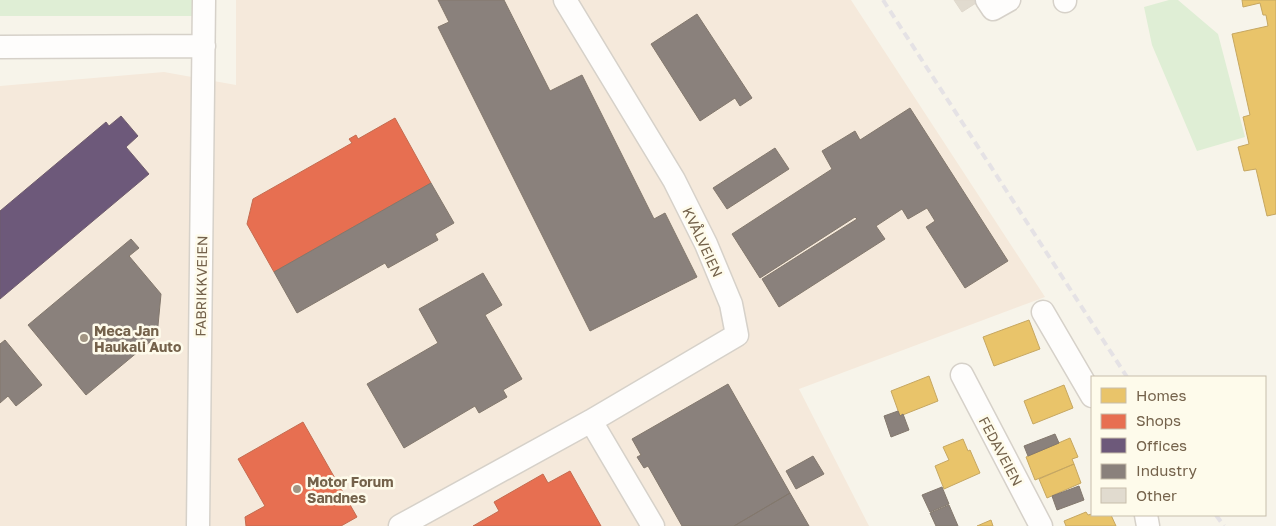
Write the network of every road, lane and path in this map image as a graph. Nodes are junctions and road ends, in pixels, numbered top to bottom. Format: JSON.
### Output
{"nodes":[{"id":1,"x":204,"y":0,"type":"edge"},
{"id":2,"x":987,"y":0,"type":"edge"},
{"id":3,"x":1009,"y":0,"type":"edge"},
{"id":4,"x":568,"y":4,"type":"edge"},
{"id":5,"x":204,"y":46,"type":"junction"},
{"id":6,"x":0,"y":48,"type":"edge"},
{"id":7,"x":1043,"y":312,"type":"dead end"},
{"id":8,"x":962,"y":376,"type":"dead end"},
{"id":9,"x":1091,"y":394,"type":"edge"},
{"id":10,"x":590,"y":421,"type":"junction"},
{"id":11,"x":198,"y":526,"type":"edge"},
{"id":12,"x":400,"y":526,"type":"edge"},
{"id":13,"x":653,"y":526,"type":"edge"},
{"id":14,"x":1041,"y":526,"type":"edge"}],
"edges":[{"from":1,"to":5,"type":"street","name":"FABRIKKVEIEN"},
{"from":2,"to":3,"type":"street"},
{"from":4,"to":10,"type":"street","name":"KVÅLVEIEN"},
{"from":5,"to":6,"type":"street"},
{"from":5,"to":11,"type":"street","name":"FABRIKKVEIEN"},
{"from":7,"to":9,"type":"street"},
{"from":8,"to":14,"type":"street","name":"FEDAVEIEN"},
{"from":10,"to":12,"type":"street","name":"KVÅLVEIEN"},
{"from":10,"to":13,"type":"street"}]}
